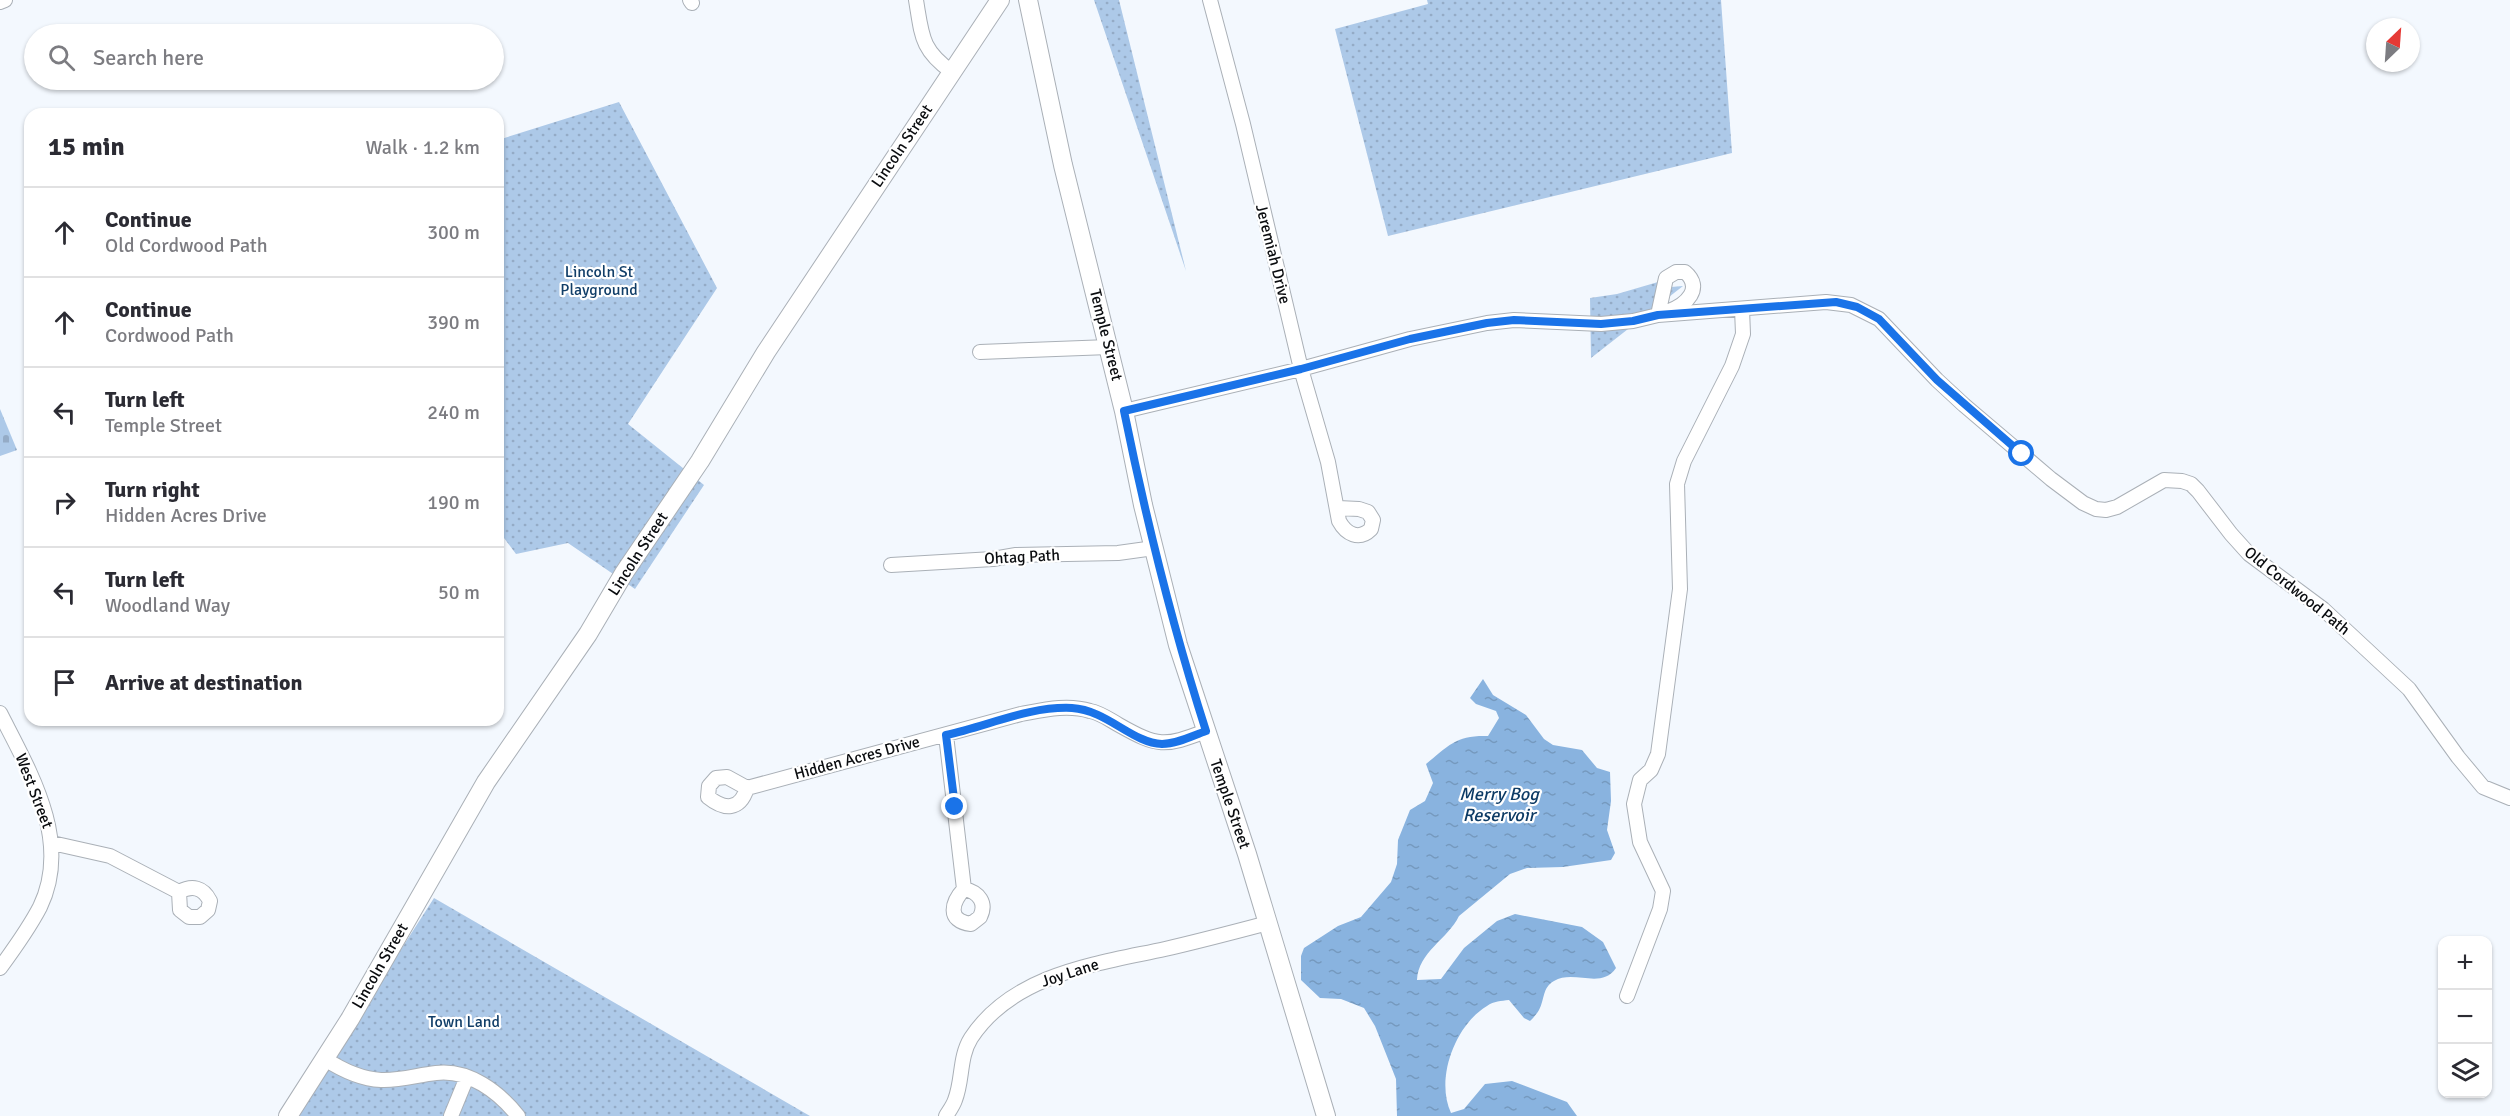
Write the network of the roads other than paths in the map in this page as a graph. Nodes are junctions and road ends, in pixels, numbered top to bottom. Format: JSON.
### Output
{"nodes":[{"id":1,"x":5,"y":0,"type":"edge"},
{"id":2,"x":916,"y":0,"type":"edge"},
{"id":3,"x":1000,"y":0,"type":"edge"},
{"id":4,"x":1028,"y":0,"type":"edge"},
{"id":5,"x":1210,"y":0,"type":"edge"},
{"id":6,"x":0,"y":2,"type":"edge"},
{"id":7,"x":952,"y":72,"type":"junction"},
{"id":8,"x":1742,"y":309,"type":"junction"},
{"id":9,"x":1109,"y":346,"type":"junction"},
{"id":10,"x":980,"y":352,"type":"dead end"},
{"id":11,"x":1301,"y":369,"type":"junction"},
{"id":12,"x":1124,"y":411,"type":"junction"},
{"id":13,"x":1338,"y":508,"type":"dead end"},
{"id":14,"x":1154,"y":548,"type":"junction"},
{"id":15,"x":891,"y":565,"type":"dead end"},
{"id":16,"x":0,"y":713,"type":"edge"},
{"id":17,"x":1206,"y":731,"type":"junction"},
{"id":18,"x":946,"y":735,"type":"junction"},
{"id":19,"x":747,"y":788,"type":"dead end"},
{"id":20,"x":2510,"y":798,"type":"edge"},
{"id":21,"x":52,"y":843,"type":"junction"},
{"id":22,"x":964,"y":889,"type":"dead end"},
{"id":23,"x":179,"y":892,"type":"dead end"},
{"id":24,"x":1268,"y":923,"type":"junction"},
{"id":25,"x":0,"y":969,"type":"edge"},
{"id":26,"x":1626,"y":996,"type":"dead end"},
{"id":27,"x":325,"y":1059,"type":"junction"},
{"id":28,"x":467,"y":1077,"type":"junction"},
{"id":29,"x":288,"y":1116,"type":"edge"},
{"id":30,"x":451,"y":1116,"type":"edge"},
{"id":31,"x":518,"y":1116,"type":"edge"},
{"id":32,"x":946,"y":1116,"type":"edge"},
{"id":33,"x":1326,"y":1116,"type":"edge"}],
"edges":[{"from":1,"to":6,"type":"street"},
{"from":2,"to":7,"type":"street"},
{"from":3,"to":7,"type":"main road","name":"Lincoln Street"},
{"from":4,"to":9,"type":"main road","name":"Temple Street"},
{"from":5,"to":11,"type":"street","name":"Jeremiah Drive"},
{"from":7,"to":27,"type":"main road","name":"Lincoln Street"},
{"from":8,"to":11,"type":"street","name":"Old Cordwood Path"},
{"from":8,"to":20,"type":"street","name":"Old Cordwood Path"},
{"from":8,"to":26,"type":"street"},
{"from":9,"to":10,"type":"street"},
{"from":9,"to":12,"type":"main road","name":"Temple Street"},
{"from":11,"to":12,"type":"street","name":"Old Cordwood Path"},
{"from":11,"to":13,"type":"street","name":"Jeremiah Drive"},
{"from":12,"to":14,"type":"main road","name":"Temple Street"},
{"from":14,"to":15,"type":"street","name":"Ohtag Path"},
{"from":14,"to":17,"type":"main road","name":"Temple Street"},
{"from":16,"to":21,"type":"street","name":"West Street"},
{"from":17,"to":18,"type":"street","name":"Hidden Acres Drive"},
{"from":17,"to":24,"type":"main road","name":"Temple Street"},
{"from":18,"to":19,"type":"street","name":"Hidden Acres Drive"},
{"from":18,"to":22,"type":"street"},
{"from":21,"to":23,"type":"street"},
{"from":21,"to":25,"type":"street","name":"West Street"},
{"from":24,"to":32,"type":"street","name":"Joy Lane"},
{"from":24,"to":33,"type":"main road","name":"Temple Street"},
{"from":27,"to":28,"type":"street"},
{"from":27,"to":29,"type":"main road","name":"Lincoln Street"},
{"from":28,"to":30,"type":"street"},
{"from":28,"to":31,"type":"street"}]}
